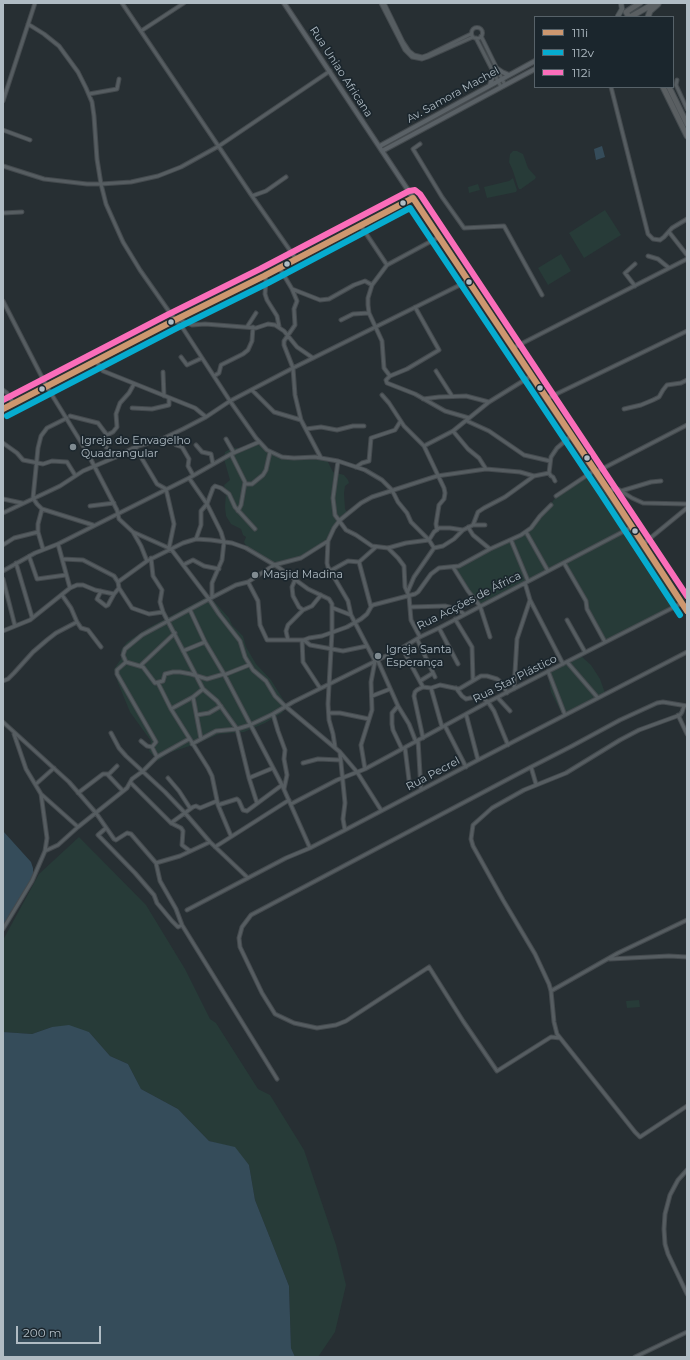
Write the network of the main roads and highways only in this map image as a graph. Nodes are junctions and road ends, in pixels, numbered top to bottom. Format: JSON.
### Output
{"nodes":[{"id":1,"x":284,"y":3,"type":"edge"},
{"id":2,"x":622,"y":3,"type":"edge"},
{"id":3,"x":635,"y":3,"type":"edge"},
{"id":4,"x":639,"y":3,"type":"edge"},
{"id":5,"x":657,"y":3,"type":"edge"},
{"id":6,"x":630,"y":5,"type":"edge"},
{"id":7,"x":631,"y":15,"type":"edge"},
{"id":8,"x":617,"y":16,"type":"edge"},
{"id":9,"x":648,"y":16,"type":"edge"},
{"id":10,"x":534,"y":62,"type":"edge"},
{"id":11,"x":496,"y":68,"type":"road end"},
{"id":12,"x":534,"y":69,"type":"edge"},
{"id":13,"x":494,"y":73,"type":"road end"},
{"id":14,"x":509,"y":75,"type":"junction"},
{"id":15,"x":489,"y":86,"type":"junction"},
{"id":16,"x":663,"y":88,"type":"edge"},
{"id":17,"x":669,"y":88,"type":"edge"},
{"id":18,"x":687,"y":124,"type":"edge"},
{"id":19,"x":687,"y":136,"type":"edge"},
{"id":20,"x":374,"y":138,"type":"junction"},
{"id":21,"x":387,"y":142,"type":"junction"},
{"id":22,"x":380,"y":146,"type":"junction"},
{"id":23,"x":390,"y":147,"type":"junction"},
{"id":24,"x":382,"y":151,"type":"junction"},
{"id":25,"x":386,"y":158,"type":"junction"},
{"id":26,"x":687,"y":611,"type":"edge"}],
"edges":[{"from":1,"to":20,"type":"main road","name":"Rua Uniao Africana"},
{"from":2,"to":7,"type":"main road"},
{"from":2,"to":8,"type":"main road"},
{"from":3,"to":4,"type":"highway"},
{"from":4,"to":6,"type":"highway"},
{"from":5,"to":7,"type":"highway"},
{"from":5,"to":9,"type":"highway"},
{"from":6,"to":7,"type":"highway"},
{"from":7,"to":8,"type":"main road"},
{"from":10,"to":14,"type":"main road","name":"Av. Samora Machel"},
{"from":11,"to":14,"type":"main road"},
{"from":12,"to":23,"type":"main road","name":"Av. Samora Machel"},
{"from":13,"to":15,"type":"main road"},
{"from":14,"to":15,"type":"main road","name":"Av. Samora Machel"},
{"from":15,"to":21,"type":"main road","name":"Av. Samora Machel"},
{"from":16,"to":19,"type":"highway"},
{"from":17,"to":18,"type":"highway"},
{"from":20,"to":21,"type":"main road"},
{"from":20,"to":22,"type":"main road","name":"Rua Uniao Africana"},
{"from":21,"to":22,"type":"main road","name":"Av. Samora Machel"},
{"from":22,"to":24,"type":"main road","name":"Rua Uniao Africana"},
{"from":23,"to":24,"type":"main road","name":"Av. Samora Machel"},
{"from":23,"to":25,"type":"main road"},
{"from":24,"to":25,"type":"main road","name":"Rua Uniao Africana"},
{"from":25,"to":26,"type":"main road","name":"Rua Uniao Africana"}]}
